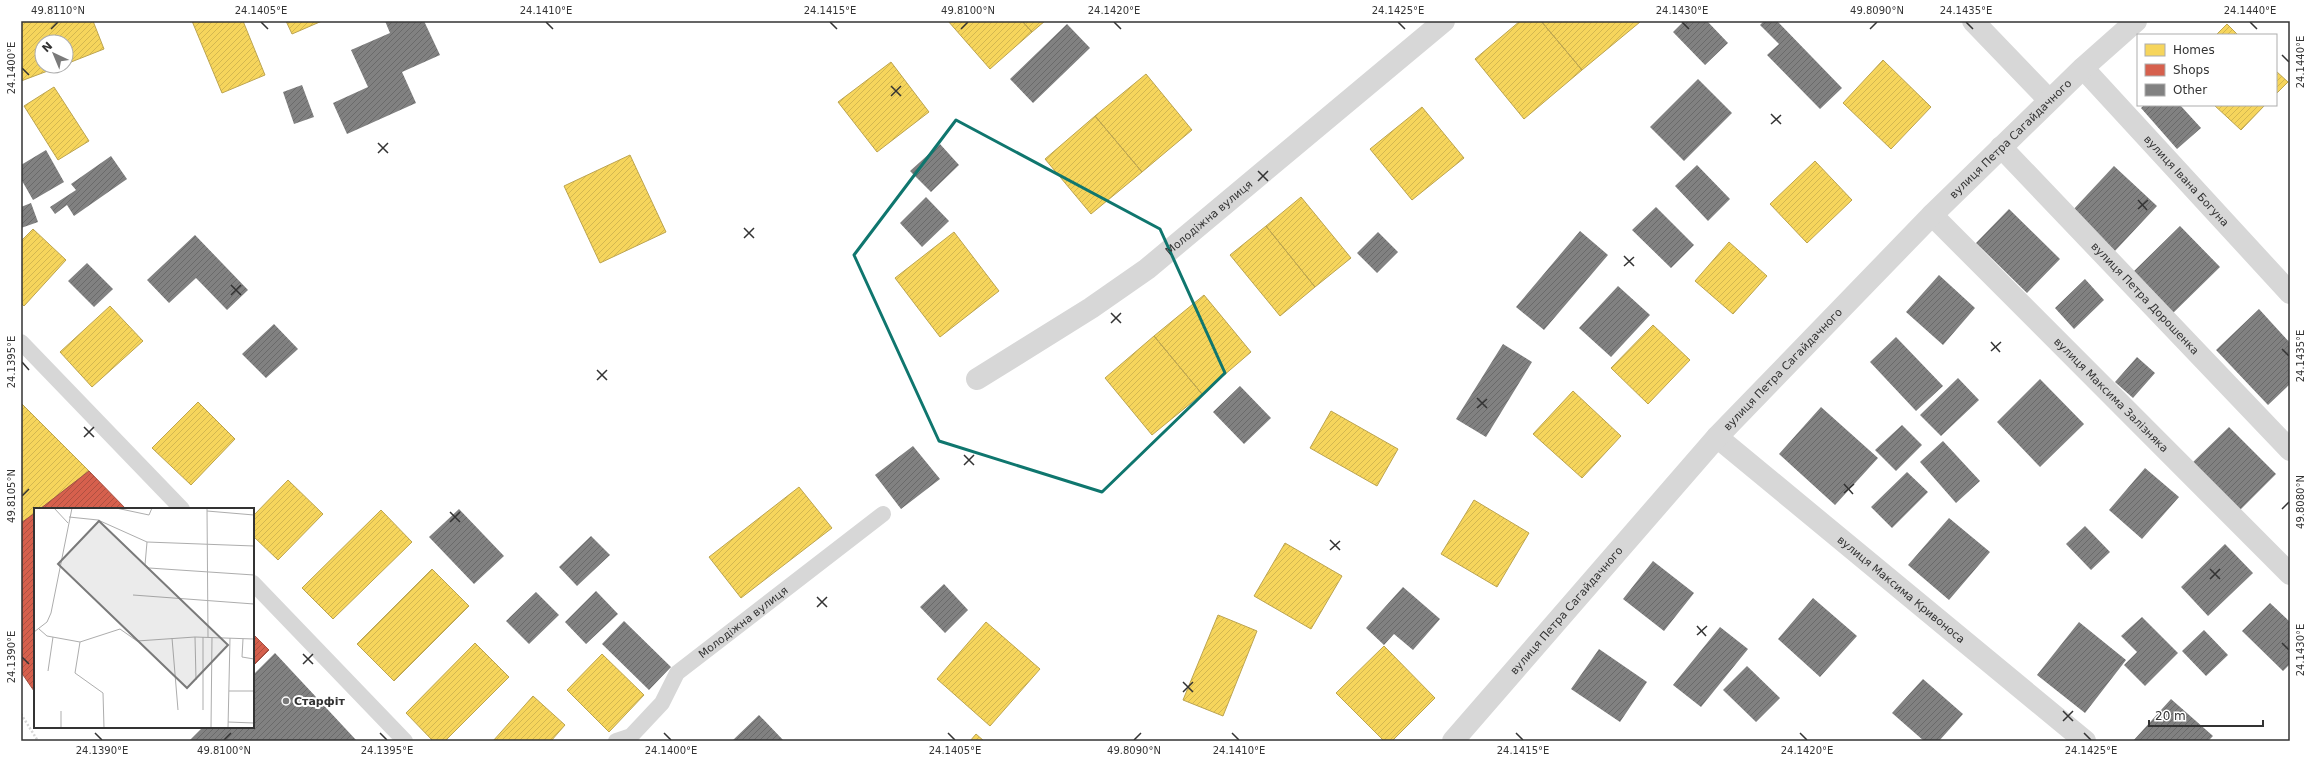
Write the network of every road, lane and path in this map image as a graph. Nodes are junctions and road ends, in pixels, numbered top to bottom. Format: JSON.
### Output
{"nodes":[{"id":1,"x":1444,"y":21,"type":"edge"},
{"id":2,"x":1973,"y":21,"type":"edge"},
{"id":3,"x":2136,"y":21,"type":"edge"},
{"id":4,"x":2083,"y":68,"type":"junction"},
{"id":5,"x":2049,"y":100,"type":"junction"},
{"id":6,"x":2001,"y":147,"type":"junction"},
{"id":7,"x":1932,"y":215,"type":"junction"},
{"id":8,"x":2290,"y":293,"type":"edge"},
{"id":9,"x":21,"y":342,"type":"edge"},
{"id":10,"x":977,"y":379,"type":"dead end"},
{"id":11,"x":1718,"y":437,"type":"junction"},
{"id":12,"x":2290,"y":450,"type":"edge"},
{"id":13,"x":181,"y":508,"type":"edge"},
{"id":14,"x":883,"y":514,"type":"dead end"},
{"id":15,"x":2290,"y":574,"type":"edge"},
{"id":16,"x":254,"y":584,"type":"edge"},
{"id":17,"x":21,"y":714,"type":"edge"},
{"id":18,"x":38,"y":741,"type":"edge"},
{"id":19,"x":405,"y":741,"type":"edge"},
{"id":20,"x":616,"y":741,"type":"edge"},
{"id":21,"x":1453,"y":741,"type":"edge"},
{"id":22,"x":2085,"y":741,"type":"edge"}],
"edges":[{"from":1,"to":10,"type":"street","name":"Молодіжна вулиця"},
{"from":2,"to":5,"type":"street"},
{"from":3,"to":4,"type":"street","name":"вулиця Петра Сагайдачного"},
{"from":4,"to":5,"type":"street","name":"вулиця Петра Сагайдачного"},
{"from":4,"to":8,"type":"street","name":"вулиця Івана Богуна"},
{"from":5,"to":6,"type":"street","name":"вулиця Петра Сагайдачного"},
{"from":6,"to":7,"type":"street","name":"вулиця Петра Сагайдачного"},
{"from":6,"to":12,"type":"street","name":"вулиця Петра Дорошенка"},
{"from":7,"to":11,"type":"street","name":"вулиця Петра Сагайдачного"},
{"from":7,"to":15,"type":"street","name":"вулиця Максима Залізняка"},
{"from":9,"to":13,"type":"lane"},
{"from":11,"to":21,"type":"street","name":"вулиця Петра Сагайдачного"},
{"from":11,"to":22,"type":"street","name":"вулиця Максима Кривоноса"},
{"from":14,"to":20,"type":"lane","name":"Молодіжна вулиця"},
{"from":16,"to":19,"type":"lane"},
{"from":17,"to":18,"type":"path"}]}
